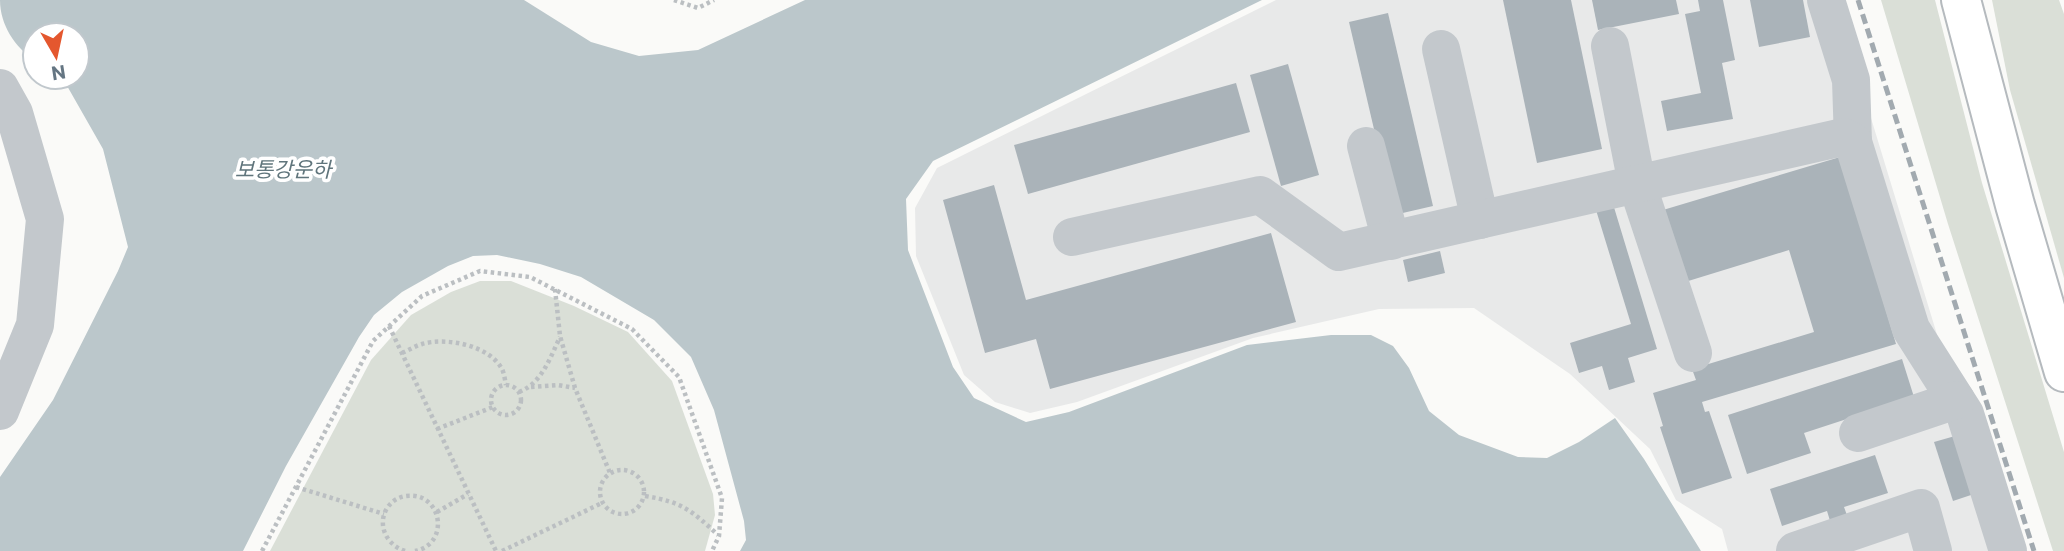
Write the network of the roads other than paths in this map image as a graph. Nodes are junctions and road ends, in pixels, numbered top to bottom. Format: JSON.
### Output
{"nodes":[{"id":1,"x":1826,"y":0,"type":"edge"},
{"id":2,"x":1961,"y":0,"type":"edge"},
{"id":3,"x":1610,"y":46,"type":"dead end"},
{"id":4,"x":1441,"y":49,"type":"dead end"},
{"id":5,"x":0,"y":88,"type":"edge"},
{"id":6,"x":1853,"y":142,"type":"junction"},
{"id":7,"x":1366,"y":146,"type":"dead end"},
{"id":8,"x":1637,"y":184,"type":"junction"},
{"id":9,"x":1480,"y":220,"type":"junction"},
{"id":10,"x":1072,"y":237,"type":"dead end"},
{"id":11,"x":1391,"y":241,"type":"junction"},
{"id":12,"x":1693,"y":353,"type":"dead end"},
{"id":13,"x":2064,"y":372,"type":"edge"},
{"id":14,"x":1956,"y":400,"type":"junction"},
{"id":15,"x":0,"y":411,"type":"edge"},
{"id":16,"x":1858,"y":433,"type":"dead end"},
{"id":17,"x":1795,"y":551,"type":"edge"},
{"id":18,"x":1933,"y":551,"type":"edge"},
{"id":19,"x":2008,"y":551,"type":"edge"}],
"edges":[{"from":1,"to":6,"type":"street"},
{"from":2,"to":13,"type":"main road"},
{"from":3,"to":8,"type":"street"},
{"from":4,"to":9,"type":"street"},
{"from":5,"to":15,"type":"street"},
{"from":6,"to":8,"type":"street"},
{"from":6,"to":14,"type":"street"},
{"from":7,"to":11,"type":"street"},
{"from":8,"to":9,"type":"street"},
{"from":8,"to":12,"type":"street"},
{"from":9,"to":11,"type":"street"},
{"from":10,"to":11,"type":"street"},
{"from":14,"to":16,"type":"street"},
{"from":14,"to":19,"type":"street"},
{"from":17,"to":18,"type":"street"}]}
